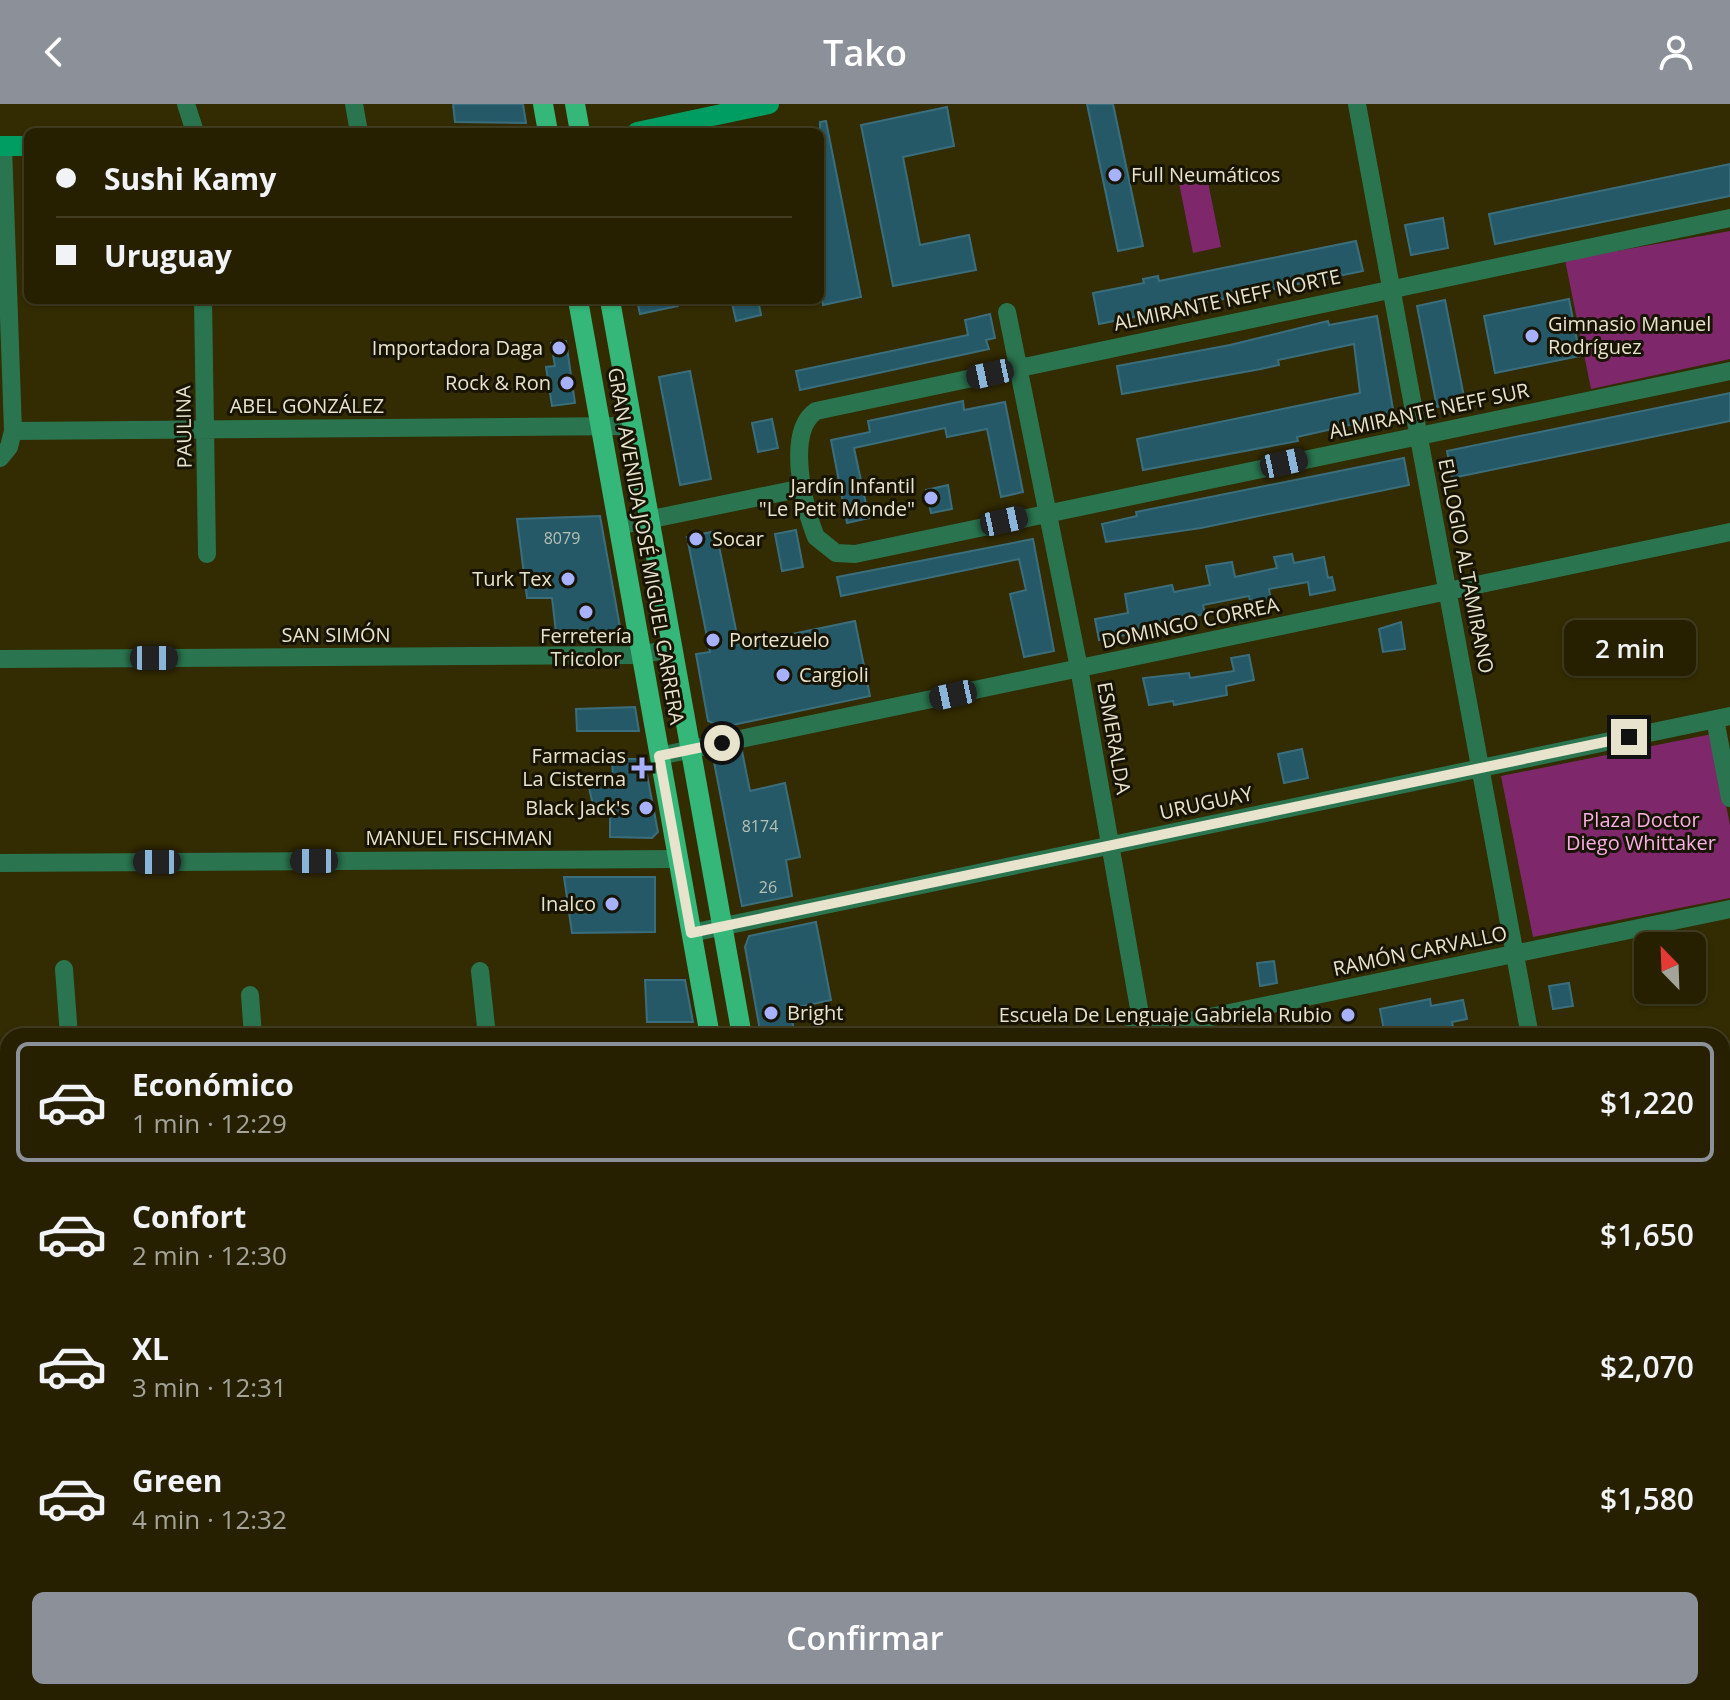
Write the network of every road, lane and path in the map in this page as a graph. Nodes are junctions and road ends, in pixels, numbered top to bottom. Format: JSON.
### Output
{"nodes":[{"id":1,"x":186,"y":104,"type":"edge"},
{"id":2,"x":354,"y":104,"type":"edge"},
{"id":3,"x":543,"y":104,"type":"edge"},
{"id":4,"x":575,"y":104,"type":"edge"},
{"id":5,"x":769,"y":104,"type":"edge"},
{"id":6,"x":1357,"y":104,"type":"edge"},
{"id":7,"x":194,"y":128,"type":"edge"},
{"id":8,"x":358,"y":128,"type":"edge"},
{"id":9,"x":547,"y":128,"type":"edge"},
{"id":10,"x":579,"y":128,"type":"edge"},
{"id":11,"x":656,"y":128,"type":"edge"},
{"id":12,"x":2,"y":146,"type":"edge"},
{"id":13,"x":24,"y":146,"type":"edge"},
{"id":14,"x":1730,"y":218,"type":"edge"},
{"id":15,"x":1391,"y":288,"type":"junction"},
{"id":16,"x":203,"y":304,"type":"edge"},
{"id":17,"x":579,"y":304,"type":"edge"},
{"id":18,"x":611,"y":304,"type":"edge"},
{"id":19,"x":1007,"y":312,"type":"dead end"},
{"id":20,"x":4,"y":316,"type":"edge"},
{"id":21,"x":1019,"y":367,"type":"junction"},
{"id":22,"x":1730,"y":371,"type":"edge"},
{"id":23,"x":600,"y":426,"type":"junction"},
{"id":24,"x":632,"y":426,"type":"junction"},
{"id":25,"x":206,"y":429,"type":"junction"},
{"id":26,"x":13,"y":431,"type":"junction"},
{"id":27,"x":1419,"y":435,"type":"junction"},
{"id":28,"x":0,"y":458,"type":"edge"},
{"id":29,"x":803,"y":488,"type":"junction"},
{"id":30,"x":1047,"y":512,"type":"junction"},
{"id":31,"x":649,"y":520,"type":"junction"},
{"id":32,"x":618,"y":526,"type":"junction"},
{"id":33,"x":1730,"y":532,"type":"edge"},
{"id":34,"x":207,"y":554,"type":"dead end"},
{"id":35,"x":1449,"y":591,"type":"junction"},
{"id":36,"x":672,"y":648,"type":"junction"},
{"id":37,"x":641,"y":655,"type":"junction"},
{"id":38,"x":0,"y":659,"type":"edge"},
{"id":39,"x":1079,"y":668,"type":"junction"},
{"id":40,"x":1722,"y":718,"type":"edge"},
{"id":41,"x":690,"y":750,"type":"junction"},
{"id":42,"x":659,"y":756,"type":"junction"},
{"id":43,"x":1482,"y":768,"type":"junction"},
{"id":44,"x":1730,"y":798,"type":"edge"},
{"id":45,"x":1112,"y":845,"type":"junction"},
{"id":46,"x":678,"y":859,"type":"junction"},
{"id":47,"x":0,"y":863,"type":"edge"},
{"id":48,"x":1730,"y":909,"type":"edge"},
{"id":49,"x":723,"y":926,"type":"junction"},
{"id":50,"x":691,"y":933,"type":"junction"},
{"id":51,"x":1515,"y":954,"type":"junction"},
{"id":52,"x":64,"y":969,"type":"dead end"},
{"id":53,"x":480,"y":971,"type":"dead end"},
{"id":54,"x":250,"y":995,"type":"dead end"},
{"id":55,"x":68,"y":1028,"type":"edge"},
{"id":56,"x":252,"y":1028,"type":"edge"},
{"id":57,"x":486,"y":1028,"type":"edge"},
{"id":58,"x":709,"y":1028,"type":"edge"},
{"id":59,"x":741,"y":1028,"type":"edge"},
{"id":60,"x":1142,"y":1028,"type":"edge"},
{"id":61,"x":1157,"y":1028,"type":"edge"},
{"id":62,"x":1529,"y":1028,"type":"edge"}],
"edges":[{"from":1,"to":7,"type":"street"},
{"from":2,"to":8,"type":"street"},
{"from":3,"to":9,"type":"main road"},
{"from":4,"to":10,"type":"main road"},
{"from":5,"to":11,"type":"main road"},
{"from":6,"to":15,"type":"street","name":"EULOGIO ALTAMIRANO"},
{"from":12,"to":13,"type":"main road"},
{"from":12,"to":20,"type":"street"},
{"from":14,"to":15,"type":"street","name":"ALMIRANTE NEFF NORTE"},
{"from":15,"to":21,"type":"street","name":"ALMIRANTE NEFF NORTE"},
{"from":15,"to":27,"type":"street","name":"EULOGIO ALTAMIRANO"},
{"from":16,"to":25,"type":"street","name":"PAULINA"},
{"from":17,"to":23,"type":"main road","name":"GRAN AVENIDA JOSÉ MIGUEL CARRERA"},
{"from":18,"to":24,"type":"main road","name":"GRAN AVENIDA JOSÉ MIGUEL CARRERA"},
{"from":19,"to":21,"type":"street","name":"ESMERALDA"},
{"from":20,"to":26,"type":"street"},
{"from":21,"to":29,"type":"street","name":"ALMIRANTE NEFF NORTE"},
{"from":21,"to":30,"type":"street","name":"ESMERALDA"},
{"from":22,"to":27,"type":"street","name":"ALMIRANTE NEFF SUR"},
{"from":23,"to":24,"type":"street","name":"ABEL GONZÁLEZ"},
{"from":23,"to":25,"type":"street","name":"ABEL GONZÁLEZ"},
{"from":23,"to":32,"type":"main road","name":"GRAN AVENIDA JOSÉ MIGUEL CARRERA"},
{"from":24,"to":31,"type":"main road","name":"GRAN AVENIDA JOSÉ MIGUEL CARRERA"},
{"from":25,"to":26,"type":"street","name":"ABEL GONZÁLEZ"},
{"from":25,"to":34,"type":"street","name":"PAULINA"},
{"from":26,"to":28,"type":"street"},
{"from":27,"to":30,"type":"street","name":"ALMIRANTE NEFF SUR"},
{"from":27,"to":35,"type":"street","name":"EULOGIO ALTAMIRANO"},
{"from":29,"to":30,"type":"street","name":"ALMIRANTE NEFF SUR"},
{"from":29,"to":31,"type":"street"},
{"from":30,"to":39,"type":"street","name":"ESMERALDA"},
{"from":31,"to":32,"type":"street"},
{"from":31,"to":36,"type":"main road","name":"GRAN AVENIDA JOSÉ MIGUEL CARRERA"},
{"from":32,"to":37,"type":"main road","name":"GRAN AVENIDA JOSÉ MIGUEL CARRERA"},
{"from":33,"to":35,"type":"street","name":"DOMINGO CORREA"},
{"from":35,"to":39,"type":"street","name":"DOMINGO CORREA"},
{"from":35,"to":43,"type":"street","name":"EULOGIO ALTAMIRANO"},
{"from":36,"to":37,"type":"street","name":"SAN SIMÓN"},
{"from":36,"to":41,"type":"main road","name":"GRAN AVENIDA JOSÉ MIGUEL CARRERA"},
{"from":37,"to":38,"type":"street","name":"SAN SIMÓN"},
{"from":37,"to":42,"type":"main road","name":"GRAN AVENIDA JOSÉ MIGUEL CARRERA"},
{"from":39,"to":41,"type":"street","name":"DOMINGO CORREA"},
{"from":39,"to":45,"type":"street","name":"ESMERALDA"},
{"from":40,"to":43,"type":"street","name":"URUGUAY"},
{"from":40,"to":44,"type":"street"},
{"from":41,"to":42,"type":"street","name":"DOMINGO CORREA"},
{"from":41,"to":49,"type":"main road","name":"GRAN AVENIDA JOSÉ MIGUEL CARRERA"},
{"from":42,"to":46,"type":"main road","name":"GRAN AVENIDA JOSÉ MIGUEL CARRERA"},
{"from":43,"to":45,"type":"street","name":"URUGUAY"},
{"from":43,"to":51,"type":"street","name":"EULOGIO ALTAMIRANO"},
{"from":45,"to":49,"type":"street","name":"URUGUAY"},
{"from":45,"to":60,"type":"street","name":"ESMERALDA"},
{"from":46,"to":47,"type":"street","name":"MANUEL FISCHMAN"},
{"from":46,"to":50,"type":"main road","name":"GRAN AVENIDA JOSÉ MIGUEL CARRERA"},
{"from":48,"to":51,"type":"street","name":"RAMÓN CARVALLO"},
{"from":49,"to":50,"type":"street","name":"URUGUAY"},
{"from":49,"to":59,"type":"main road","name":"GRAN AVENIDA JOSÉ MIGUEL CARRERA"},
{"from":50,"to":58,"type":"main road","name":"GRAN AVENIDA JOSÉ MIGUEL CARRERA"},
{"from":51,"to":61,"type":"street","name":"RAMÓN CARVALLO"},
{"from":51,"to":62,"type":"street","name":"EULOGIO ALTAMIRANO"},
{"from":52,"to":55,"type":"street"},
{"from":53,"to":57,"type":"street"},
{"from":54,"to":56,"type":"street"}]}
